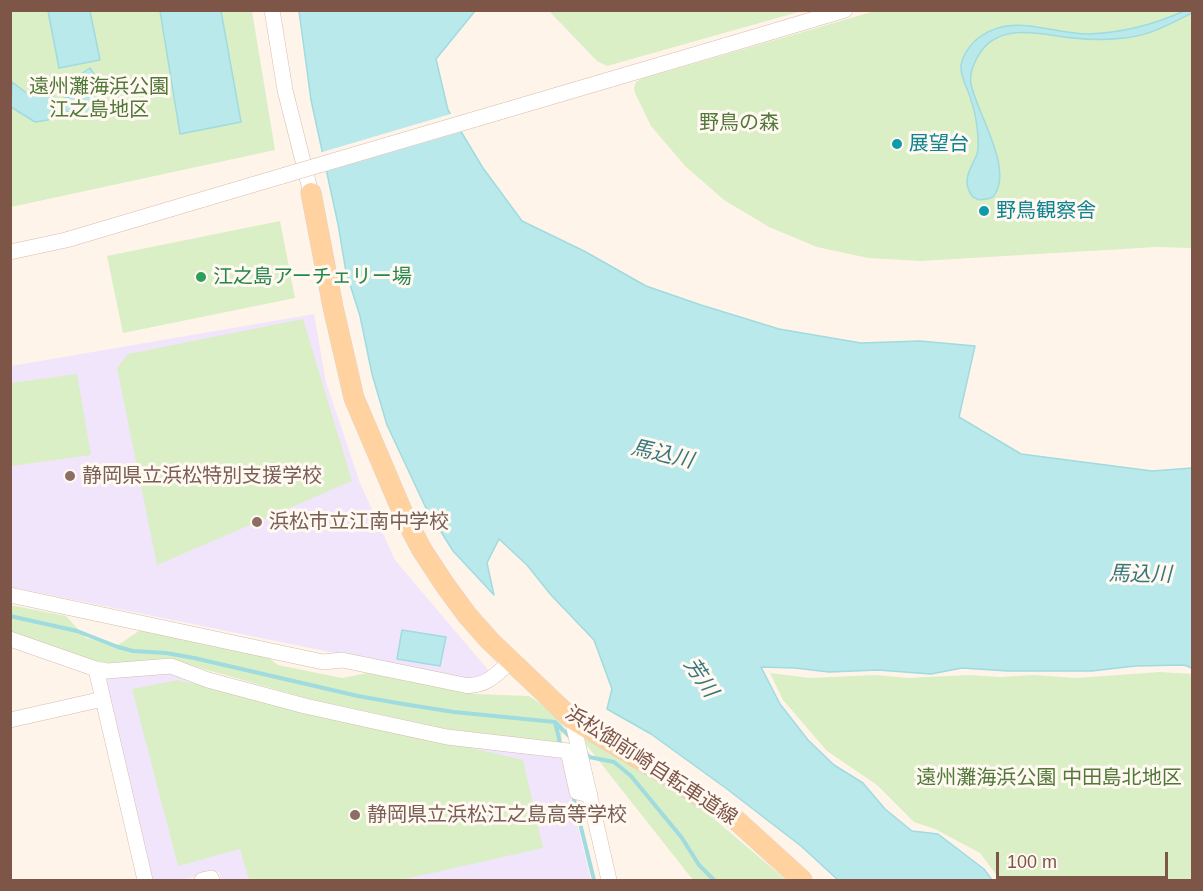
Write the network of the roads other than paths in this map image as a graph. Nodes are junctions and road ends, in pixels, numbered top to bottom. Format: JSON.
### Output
{"nodes":[{"id":1,"x":272,"y":10,"type":"edge"},
{"id":2,"x":845,"y":10,"type":"edge"},
{"id":3,"x":311,"y":193,"type":"joint"},
{"id":4,"x":10,"y":252,"type":"edge"},
{"id":5,"x":10,"y":595,"type":"edge"},
{"id":6,"x":10,"y":639,"type":"edge"},
{"id":7,"x":511,"y":662,"type":"junction"},
{"id":8,"x":96,"y":669,"type":"junction"},
{"id":9,"x":103,"y":699,"type":"junction"},
{"id":10,"x":572,"y":719,"type":"junction"},
{"id":11,"x":10,"y":720,"type":"edge"},
{"id":12,"x":590,"y":795,"type":"junction"},
{"id":13,"x":145,"y":880,"type":"edge"},
{"id":14,"x":202,"y":880,"type":"edge"},
{"id":15,"x":212,"y":880,"type":"edge"},
{"id":16,"x":609,"y":880,"type":"edge"},
{"id":17,"x":802,"y":880,"type":"edge"}],
"edges":[{"from":1,"to":3,"type":"street"},
{"from":2,"to":4,"type":"street","bridge":true},
{"from":3,"to":7,"type":"main road","name":"浜松御前崎自転車道線"},
{"from":5,"to":7,"type":"street"},
{"from":6,"to":8,"type":"street"},
{"from":7,"to":10,"type":"main road","name":"浜松御前崎自転車道線"},
{"from":8,"to":9,"type":"street"},
{"from":8,"to":12,"type":"street"},
{"from":9,"to":11,"type":"street"},
{"from":9,"to":13,"type":"street"},
{"from":10,"to":12,"type":"street"},
{"from":10,"to":17,"type":"main road","name":"浜松御前崎自転車道線"},
{"from":12,"to":16,"type":"street"},
{"from":14,"to":15,"type":"street"}]}
